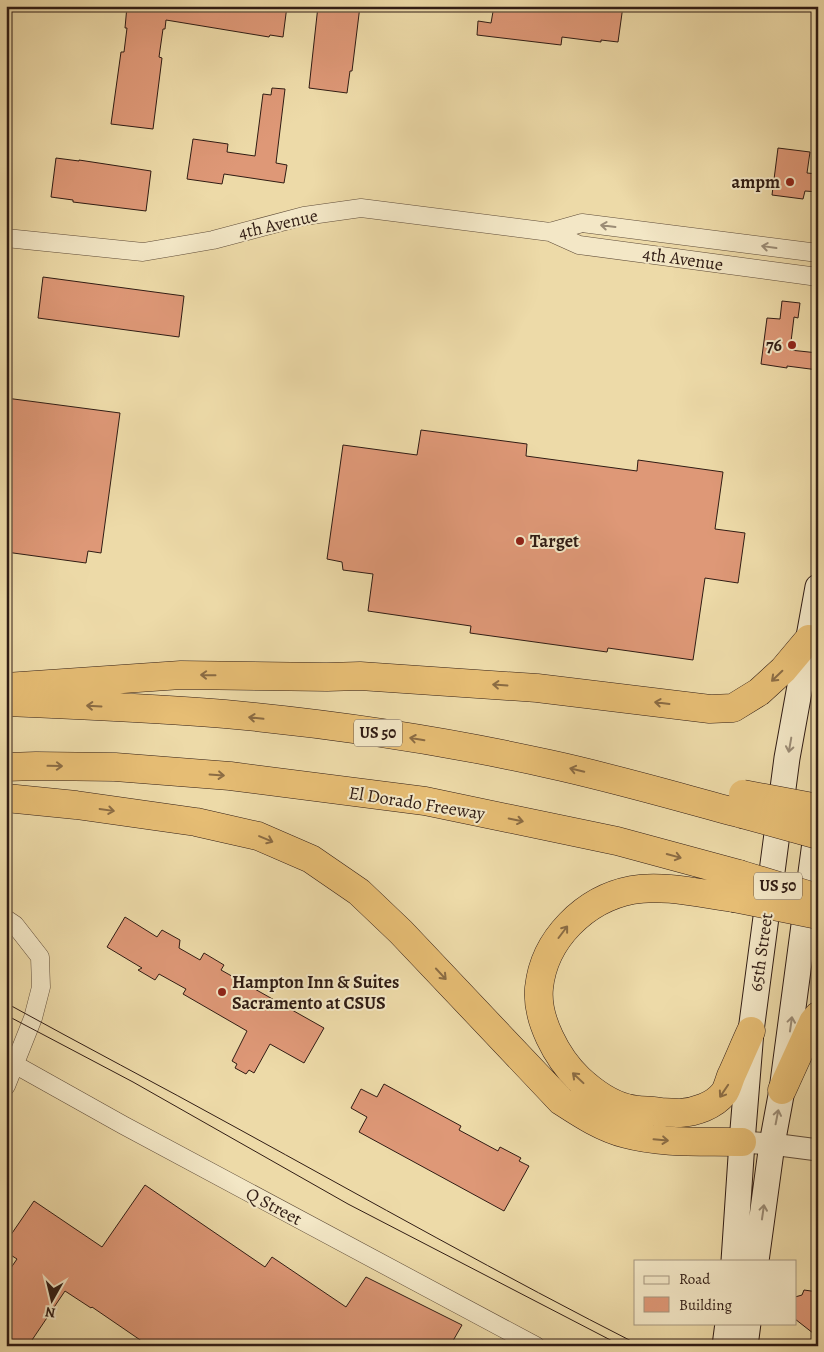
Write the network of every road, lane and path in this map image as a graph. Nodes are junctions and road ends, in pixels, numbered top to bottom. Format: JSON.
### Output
{"nodes":[{"id":1,"x":550,"y":232,"type":"junction"},
{"id":2,"x":6,"y":238,"type":"edge"},
{"id":3,"x":818,"y":253,"type":"edge"},
{"id":4,"x":818,"y":276,"type":"edge"},
{"id":5,"x":818,"y":587,"type":"edge"},
{"id":6,"x":809,"y":639,"type":"junction"},
{"id":7,"x":6,"y":687,"type":"edge"},
{"id":8,"x":6,"y":702,"type":"edge"},
{"id":9,"x":6,"y":767,"type":"edge"},
{"id":10,"x":6,"y":798,"type":"edge"},
{"id":11,"x":743,"y":804,"type":"junction"},
{"id":12,"x":818,"y":808,"type":"edge"},
{"id":13,"x":818,"y":820,"type":"edge"},
{"id":14,"x":818,"y":835,"type":"edge"},
{"id":15,"x":736,"y":886,"type":"junction"},
{"id":16,"x":818,"y":898,"type":"edge"},
{"id":17,"x":818,"y":915,"type":"edge"},
{"id":18,"x":6,"y":919,"type":"edge"},
{"id":19,"x":818,"y":1016,"type":"edge"},
{"id":20,"x":750,"y":1031,"type":"junction"},
{"id":21,"x":14,"y":1064,"type":"junction"},
{"id":22,"x":6,"y":1086,"type":"edge"},
{"id":23,"x":782,"y":1090,"type":"junction"},
{"id":24,"x":742,"y":1142,"type":"junction"},
{"id":25,"x":772,"y":1144,"type":"junction"},
{"id":26,"x":818,"y":1150,"type":"edge"},
{"id":27,"x":734,"y":1260,"type":"edge"},
{"id":28,"x":756,"y":1260,"type":"edge"},
{"id":29,"x":728,"y":1324,"type":"edge"},
{"id":30,"x":748,"y":1324,"type":"edge"},
{"id":31,"x":536,"y":1346,"type":"edge"},
{"id":32,"x":725,"y":1346,"type":"edge"},
{"id":33,"x":745,"y":1346,"type":"edge"}],
"edges":[{"from":1,"to":2,"type":"street","name":"4th Avenue"},
{"from":3,"to":1,"type":"street","name":"4th Avenue","one_way":true},
{"from":1,"to":4,"type":"street","name":"4th Avenue"},
{"from":5,"to":6,"type":"main road","name":"65th Street"},
{"from":6,"to":7,"type":"highway","one_way":true},
{"from":6,"to":20,"type":"main road","name":"65th Street","one_way":true},
{"from":11,"to":8,"type":"highway","number":"US 50","one_way":true},
{"from":9,"to":15,"type":"highway","name":"El Dorado Freeway","number":"US 50","one_way":true},
{"from":10,"to":24,"type":"highway","one_way":true},
{"from":11,"to":12,"type":"highway","bridge":true},
{"from":11,"to":14,"type":"highway","number":"US 50","bridge":true},
{"from":23,"to":13,"type":"main road","one_way":true},
{"from":15,"to":16,"type":"highway","name":"El Dorado Freeway","number":"US 50","bridge":true},
{"from":15,"to":17,"type":"highway","bridge":true},
{"from":20,"to":15,"type":"highway","one_way":true},
{"from":18,"to":21,"type":"street"},
{"from":19,"to":23,"type":"highway"},
{"from":20,"to":24,"type":"main road","name":"65th Street"},
{"from":21,"to":22,"type":"street"},
{"from":21,"to":31,"type":"street","name":"Q Street"},
{"from":25,"to":23,"type":"main road","one_way":true},
{"from":24,"to":25,"type":"street"},
{"from":24,"to":27,"type":"main road","name":"65th Street"},
{"from":25,"to":26,"type":"street"},
{"from":28,"to":25,"type":"main road","one_way":true},
{"from":29,"to":32,"type":"main road"},
{"from":30,"to":33,"type":"main road"}]}
